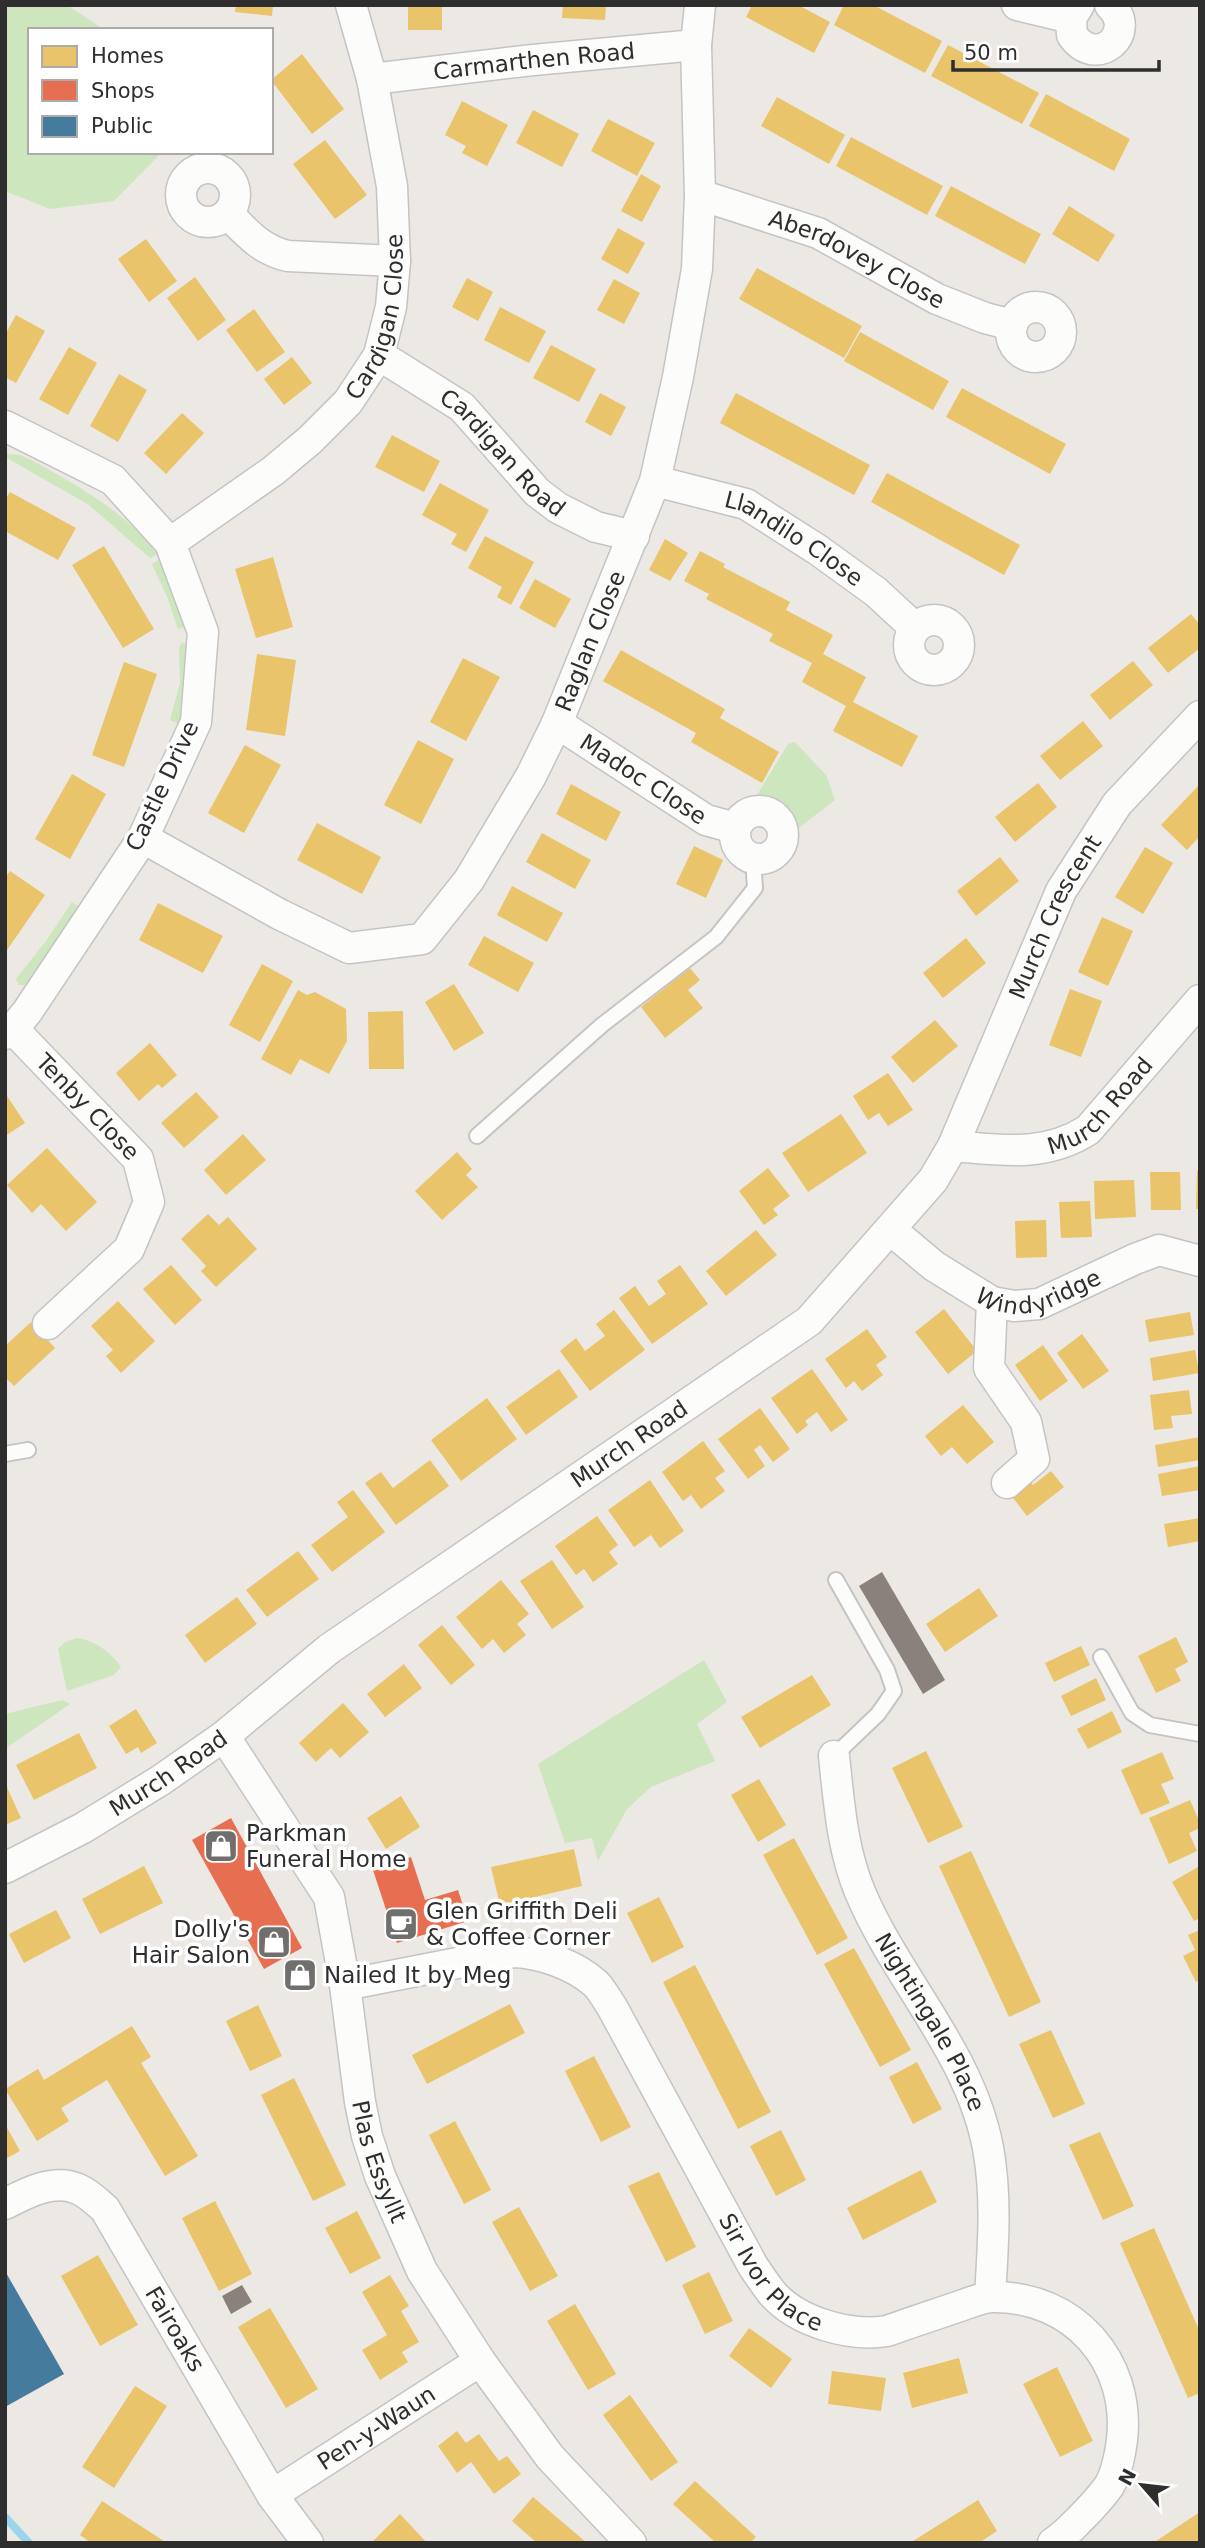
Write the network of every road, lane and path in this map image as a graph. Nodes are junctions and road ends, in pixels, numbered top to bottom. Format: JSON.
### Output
{"nodes":[{"id":1,"x":351,"y":5,"type":"edge"},
{"id":2,"x":700,"y":5,"type":"edge"},
{"id":3,"x":1017,"y":5,"type":"edge"},
{"id":4,"x":1110,"y":5,"type":"edge"},
{"id":5,"x":1075,"y":12,"type":"edge"},
{"id":6,"x":696,"y":44,"type":"junction"},
{"id":7,"x":372,"y":79,"type":"junction"},
{"id":8,"x":700,"y":195,"type":"junction"},
{"id":9,"x":228,"y":214,"type":"dead end"},
{"id":10,"x":394,"y":261,"type":"junction"},
{"id":11,"x":1012,"y":326,"type":"dead end"},
{"id":12,"x":379,"y":355,"type":"junction"},
{"id":13,"x":5,"y":426,"type":"edge"},
{"id":14,"x":655,"y":481,"type":"junction"},
{"id":15,"x":634,"y":536,"type":"junction"},
{"id":16,"x":170,"y":542,"type":"junction"},
{"id":17,"x":915,"y":628,"type":"dead end"},
{"id":18,"x":1200,"y":716,"type":"edge"},
{"id":19,"x":557,"y":723,"type":"junction"},
{"id":20,"x":735,"y":828,"type":"junction"},
{"id":21,"x":143,"y":838,"type":"junction"},
{"id":22,"x":753,"y":859,"type":"junction"},
{"id":23,"x":1200,"y":1000,"type":"edge"},
{"id":24,"x":9,"y":1031,"type":"edge"},
{"id":25,"x":477,"y":1136,"type":"dead end"},
{"id":26,"x":953,"y":1146,"type":"junction"},
{"id":27,"x":891,"y":1230,"type":"junction"},
{"id":28,"x":1200,"y":1261,"type":"edge"},
{"id":29,"x":992,"y":1302,"type":"junction"},
{"id":30,"x":48,"y":1324,"type":"dead end"},
{"id":31,"x":28,"y":1450,"type":"dead end"},
{"id":32,"x":5,"y":1454,"type":"edge"},
{"id":33,"x":1007,"y":1483,"type":"dead end"},
{"id":34,"x":836,"y":1580,"type":"dead end"},
{"id":35,"x":1101,"y":1657,"type":"dead end"},
{"id":36,"x":1200,"y":1734,"type":"edge"},
{"id":37,"x":224,"y":1736,"type":"junction"},
{"id":38,"x":834,"y":1756,"type":"joint"},
{"id":39,"x":5,"y":1868,"type":"edge"},
{"id":40,"x":345,"y":1985,"type":"junction"},
{"id":41,"x":5,"y":2204,"type":"edge"},
{"id":42,"x":990,"y":2296,"type":"junction"},
{"id":43,"x":480,"y":2361,"type":"junction"},
{"id":44,"x":272,"y":2495,"type":"junction"},
{"id":45,"x":308,"y":2543,"type":"edge"},
{"id":46,"x":631,"y":2543,"type":"edge"},
{"id":47,"x":1053,"y":2543,"type":"edge"}],
"edges":[{"from":1,"to":7,"type":"street","name":"Cardigan Close"},
{"from":2,"to":6,"type":"street","name":"Raglan Close"},
{"from":3,"to":5,"type":"street"},
{"from":4,"to":5,"type":"street"},
{"from":6,"to":7,"type":"street","name":"Carmarthen Road"},
{"from":6,"to":8,"type":"street","name":"Raglan Close"},
{"from":7,"to":10,"type":"street","name":"Cardigan Close"},
{"from":8,"to":11,"type":"street","name":"Aberdovey Close"},
{"from":8,"to":14,"type":"street","name":"Raglan Close"},
{"from":9,"to":10,"type":"street"},
{"from":10,"to":12,"type":"street","name":"Cardigan Close"},
{"from":12,"to":15,"type":"street","name":"Cardigan Road"},
{"from":12,"to":16,"type":"street","name":"Cardigan Close"},
{"from":13,"to":16,"type":"street","name":"Castle Drive"},
{"from":14,"to":15,"type":"street","name":"Raglan Close"},
{"from":14,"to":17,"type":"street","name":"Llandilo Close"},
{"from":15,"to":19,"type":"street","name":"Raglan Close"},
{"from":16,"to":21,"type":"street","name":"Castle Drive"},
{"from":18,"to":26,"type":"street","name":"Murch Crescent"},
{"from":19,"to":20,"type":"street","name":"Madoc Close"},
{"from":19,"to":21,"type":"street","name":"Raglan Close"},
{"from":20,"to":22,"type":"street","name":"Madoc Close"},
{"from":20,"to":22,"type":"street","name":"Madoc Close"},
{"from":21,"to":24,"type":"street","name":"Castle Drive"},
{"from":22,"to":25,"type":"lane"},
{"from":23,"to":26,"type":"street","name":"Murch Road"},
{"from":24,"to":30,"type":"street","name":"Tenby Close"},
{"from":26,"to":27,"type":"street","name":"Murch Road"},
{"from":27,"to":29,"type":"street","name":"Windyridge"},
{"from":27,"to":37,"type":"street","name":"Murch Road"},
{"from":28,"to":29,"type":"street","name":"Windyridge"},
{"from":29,"to":33,"type":"street"},
{"from":31,"to":32,"type":"lane"},
{"from":34,"to":38,"type":"lane"},
{"from":35,"to":36,"type":"lane"},
{"from":37,"to":39,"type":"street","name":"Murch Road"},
{"from":37,"to":40,"type":"street","name":"Plas Essyllt"},
{"from":38,"to":42,"type":"street","name":"Nightingale Place"},
{"from":40,"to":42,"type":"street","name":"Sir Ivor Place"},
{"from":40,"to":43,"type":"street","name":"Plas Essyllt"},
{"from":41,"to":44,"type":"street","name":"Fairoaks"},
{"from":42,"to":47,"type":"street","name":"Sir Ivor Place"},
{"from":43,"to":44,"type":"street","name":"Pen-y-Waun"},
{"from":43,"to":46,"type":"street","name":"Plas Essyllt"},
{"from":44,"to":45,"type":"street","name":"Fairoaks"}]}
